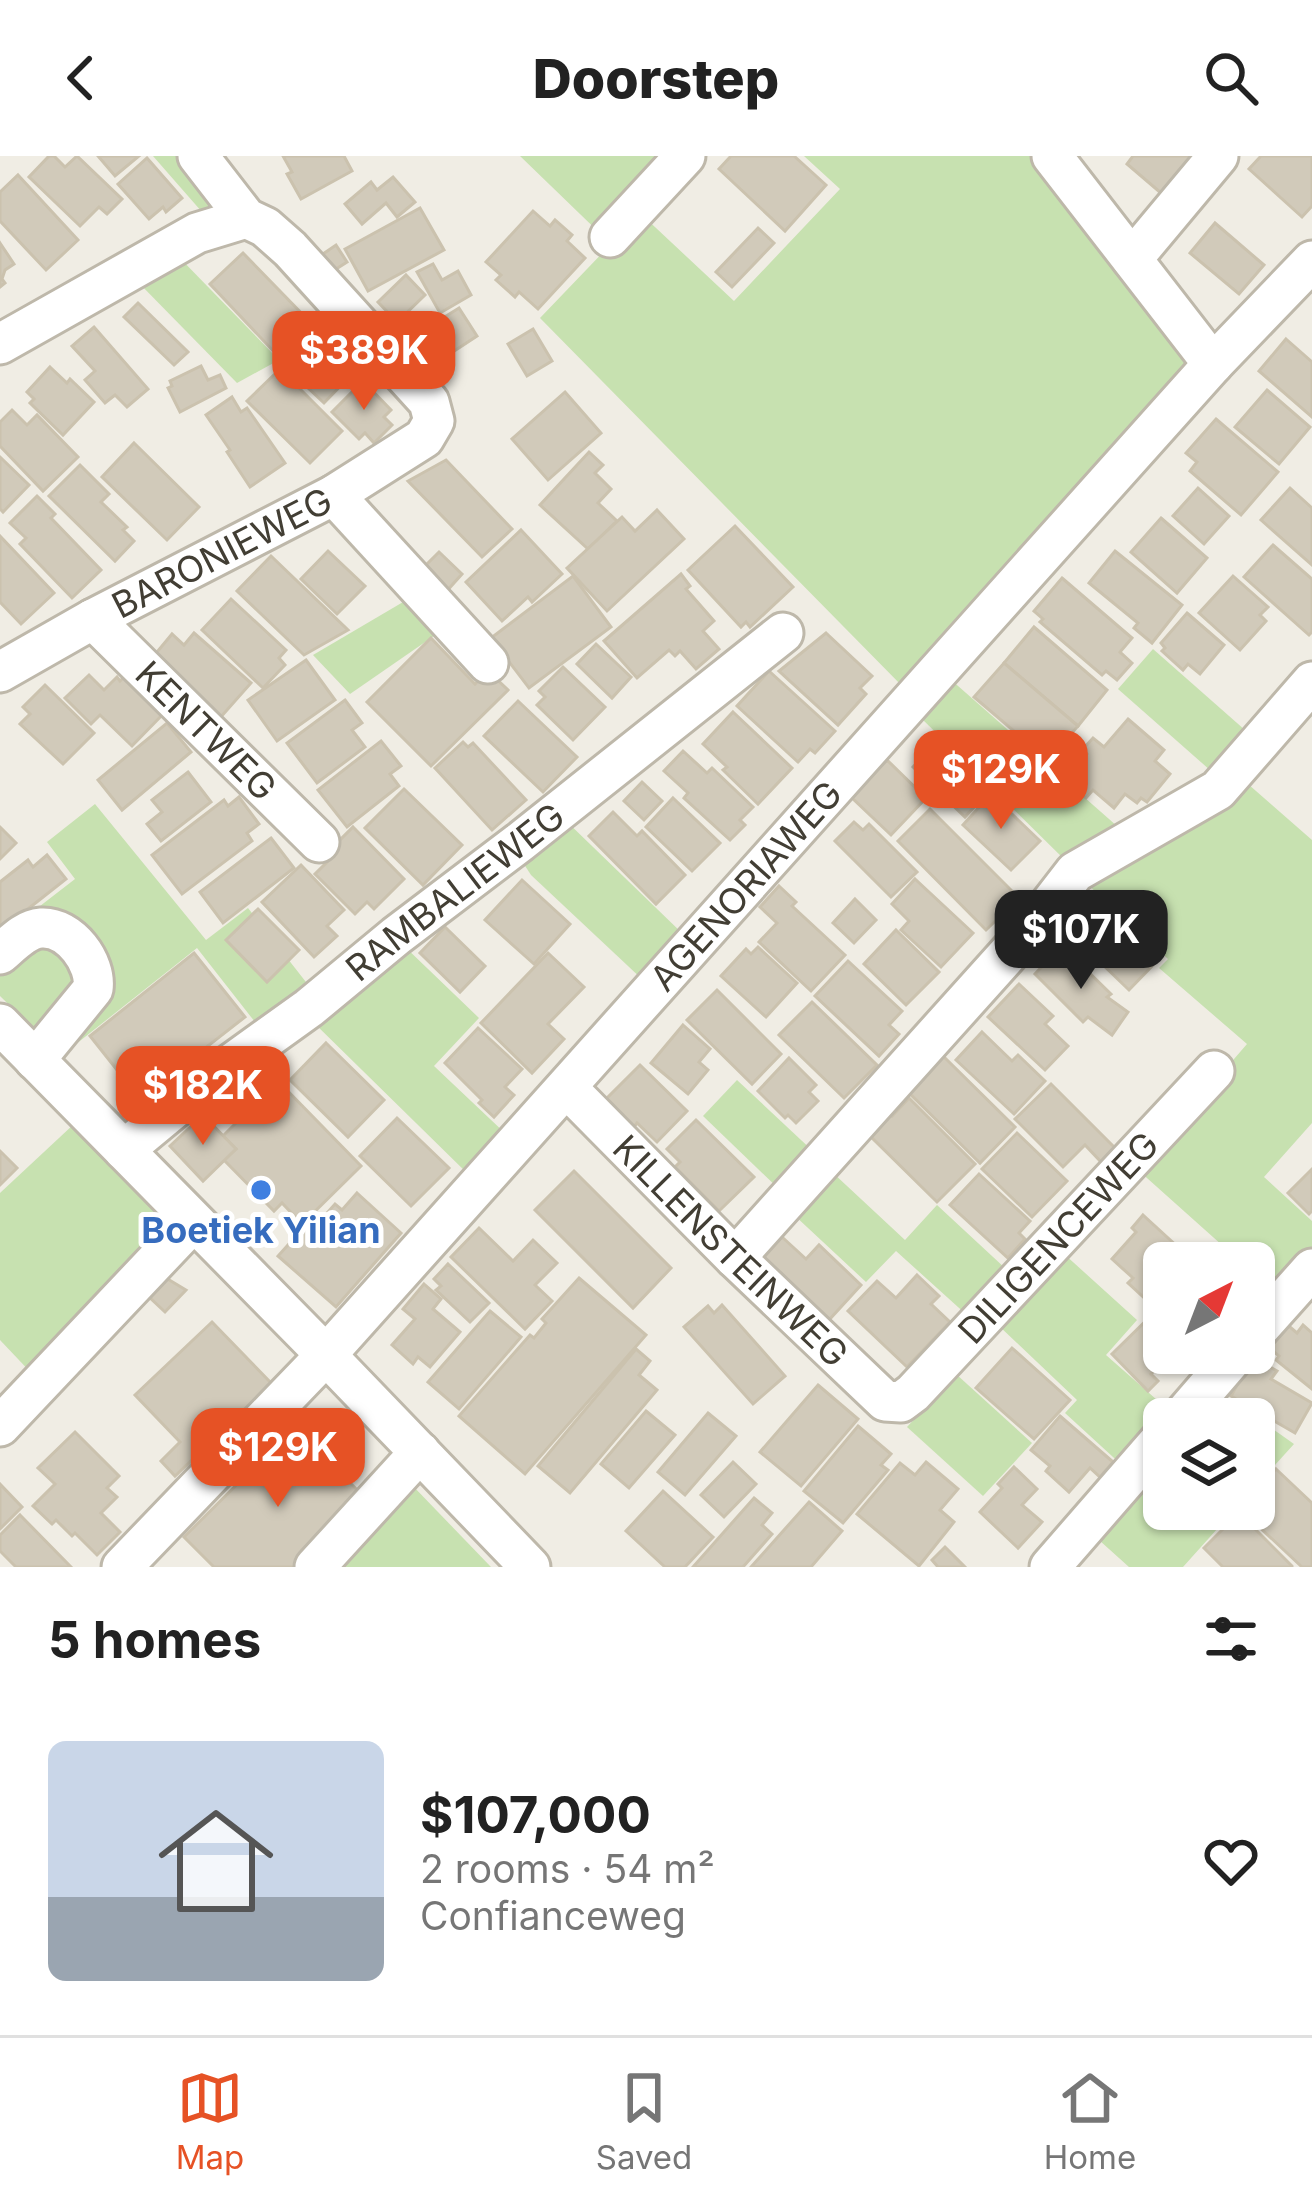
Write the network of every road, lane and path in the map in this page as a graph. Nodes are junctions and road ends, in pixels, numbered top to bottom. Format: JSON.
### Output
{"nodes":[{"id":1,"x":198,"y":156,"type":"edge"},
{"id":2,"x":685,"y":156,"type":"edge"},
{"id":3,"x":1052,"y":156,"type":"edge"},
{"id":4,"x":1218,"y":156,"type":"edge"},
{"id":5,"x":245,"y":218,"type":"junction"},
{"id":6,"x":610,"y":237,"type":"dead end"},
{"id":7,"x":1132,"y":259,"type":"junction"},
{"id":8,"x":1312,"y":261,"type":"edge"},
{"id":9,"x":0,"y":344,"type":"edge"},
{"id":10,"x":1213,"y":364,"type":"junction"},
{"id":11,"x":334,"y":495,"type":"junction"},
{"id":12,"x":93,"y":619,"type":"junction"},
{"id":13,"x":783,"y":633,"type":"dead end"},
{"id":14,"x":488,"y":663,"type":"dead end"},
{"id":15,"x":0,"y":672,"type":"edge"},
{"id":16,"x":1312,"y":682,"type":"edge"},
{"id":17,"x":319,"y":842,"type":"dead end"},
{"id":18,"x":0,"y":954,"type":"edge"},
{"id":19,"x":0,"y":1024,"type":"edge"},
{"id":20,"x":35,"y":1060,"type":"junction"},
{"id":21,"x":1214,"y":1071,"type":"dead end"},
{"id":22,"x":567,"y":1088,"type":"junction"},
{"id":23,"x":124,"y":1150,"type":"junction"},
{"id":24,"x":194,"y":1222,"type":"junction"},
{"id":25,"x":736,"y":1258,"type":"junction"},
{"id":26,"x":1312,"y":1269,"type":"edge"},
{"id":27,"x":1275,"y":1310,"type":"edge"},
{"id":28,"x":326,"y":1355,"type":"junction"},
{"id":29,"x":1219,"y":1374,"type":"edge"},
{"id":30,"x":1198,"y":1398,"type":"edge"},
{"id":31,"x":901,"y":1402,"type":"joint"},
{"id":32,"x":0,"y":1426,"type":"edge"},
{"id":33,"x":420,"y":1452,"type":"junction"},
{"id":34,"x":1143,"y":1460,"type":"edge"},
{"id":35,"x":122,"y":1567,"type":"edge"},
{"id":36,"x":315,"y":1567,"type":"edge"},
{"id":37,"x":530,"y":1567,"type":"edge"},
{"id":38,"x":1050,"y":1567,"type":"edge"}],
"edges":[{"from":1,"to":5,"type":"street"},
{"from":2,"to":6,"type":"street"},
{"from":3,"to":7,"type":"street"},
{"from":4,"to":7,"type":"street"},
{"from":5,"to":9,"type":"street"},
{"from":5,"to":11,"type":"street","name":"BARONIEWEG"},
{"from":7,"to":10,"type":"street"},
{"from":8,"to":10,"type":"street","name":"AGENORIAWEG"},
{"from":10,"to":22,"type":"street","name":"AGENORIAWEG"},
{"from":11,"to":12,"type":"street","name":"BARONIEWEG"},
{"from":11,"to":14,"type":"street"},
{"from":12,"to":15,"type":"street","name":"BARONIEWEG"},
{"from":12,"to":17,"type":"street","name":"KENTWEG"},
{"from":13,"to":23,"type":"street","name":"RAMBALIEWEG"},
{"from":16,"to":25,"type":"street"},
{"from":18,"to":20,"type":"street"},
{"from":19,"to":20,"type":"street"},
{"from":20,"to":23,"type":"street"},
{"from":21,"to":31,"type":"street","name":"DILIGENCEWEG"},
{"from":22,"to":25,"type":"street","name":"KILLENSTEINWEG"},
{"from":22,"to":28,"type":"street","name":"AGENORIAWEG"},
{"from":23,"to":24,"type":"street"},
{"from":24,"to":28,"type":"street"},
{"from":24,"to":32,"type":"street"},
{"from":25,"to":31,"type":"street","name":"KILLENSTEINWEG"},
{"from":26,"to":27,"type":"street"},
{"from":28,"to":33,"type":"street"},
{"from":28,"to":35,"type":"street","name":"AGENORIAWEG"},
{"from":29,"to":30,"type":"street"},
{"from":33,"to":36,"type":"street"},
{"from":33,"to":37,"type":"street"},
{"from":34,"to":38,"type":"street"}]}
